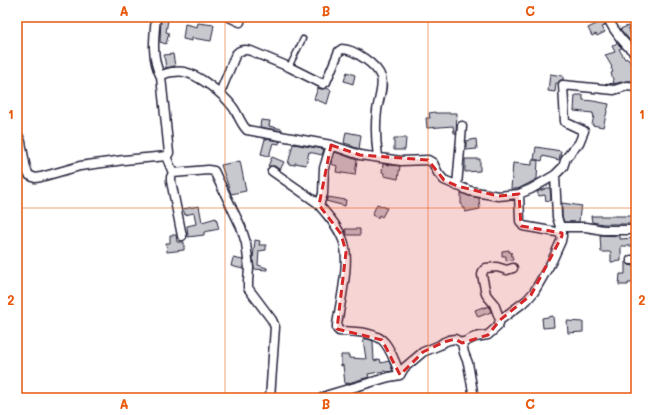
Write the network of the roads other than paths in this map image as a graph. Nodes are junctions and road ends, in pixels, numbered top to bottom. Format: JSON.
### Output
{"nodes":[{"id":1,"x":156,"y":17,"type":"edge"},
{"id":2,"x":229,"y":17,"type":"edge"},
{"id":3,"x":607,"y":17,"type":"edge"},
{"id":4,"x":240,"y":22,"type":"dead end"},
{"id":5,"x":303,"y":39,"type":"dead end"},
{"id":6,"x":636,"y":54,"type":"edge"},
{"id":7,"x":289,"y":67,"type":"junction"},
{"id":8,"x":161,"y":77,"type":"junction"},
{"id":9,"x":636,"y":87,"type":"edge"},
{"id":10,"x":220,"y":93,"type":"junction"},
{"id":11,"x":462,"y":126,"type":"dead end"},
{"id":12,"x":17,"y":136,"type":"edge"},
{"id":13,"x":331,"y":145,"type":"junction"},
{"id":14,"x":166,"y":156,"type":"junction"},
{"id":15,"x":378,"y":157,"type":"junction"},
{"id":16,"x":272,"y":171,"type":"dead end"},
{"id":17,"x":173,"y":173,"type":"junction"},
{"id":18,"x":555,"y":175,"type":"junction"},
{"id":19,"x":457,"y":186,"type":"junction"},
{"id":20,"x":519,"y":194,"type":"junction"},
{"id":21,"x":320,"y":204,"type":"junction"},
{"id":22,"x":561,"y":230,"type":"junction"},
{"id":23,"x":636,"y":230,"type":"edge"},
{"id":24,"x":182,"y":236,"type":"dead end"},
{"id":25,"x":513,"y":268,"type":"dead end"},
{"id":26,"x":500,"y":320,"type":"junction"},
{"id":27,"x":462,"y":343,"type":"junction"},
{"id":28,"x":400,"y":375,"type":"junction"},
{"id":29,"x":270,"y":398,"type":"edge"},
{"id":30,"x":322,"y":398,"type":"edge"},
{"id":31,"x":474,"y":398,"type":"edge"}],
"edges":[{"from":1,"to":8,"type":"street"},
{"from":2,"to":4,"type":"street"},
{"from":3,"to":6,"type":"street"},
{"from":5,"to":7,"type":"lane"},
{"from":7,"to":10,"type":"street"},
{"from":7,"to":15,"type":"street"},
{"from":8,"to":10,"type":"street"},
{"from":8,"to":14,"type":"street"},
{"from":9,"to":18,"type":"street"},
{"from":10,"to":13,"type":"street"},
{"from":11,"to":19,"type":"street"},
{"from":12,"to":14,"type":"street"},
{"from":13,"to":15,"type":"street"},
{"from":13,"to":21,"type":"street"},
{"from":14,"to":17,"type":"street"},
{"from":15,"to":19,"type":"street"},
{"from":16,"to":21,"type":"street"},
{"from":17,"to":24,"type":"street"},
{"from":17,"to":29,"type":"street"},
{"from":18,"to":20,"type":"street"},
{"from":18,"to":22,"type":"street"},
{"from":19,"to":20,"type":"street"},
{"from":20,"to":22,"type":"street"},
{"from":21,"to":28,"type":"street"},
{"from":22,"to":23,"type":"street"},
{"from":22,"to":26,"type":"street"},
{"from":25,"to":26,"type":"street"},
{"from":26,"to":27,"type":"street"},
{"from":27,"to":28,"type":"street"},
{"from":27,"to":31,"type":"street"},
{"from":28,"to":30,"type":"street"}]}
